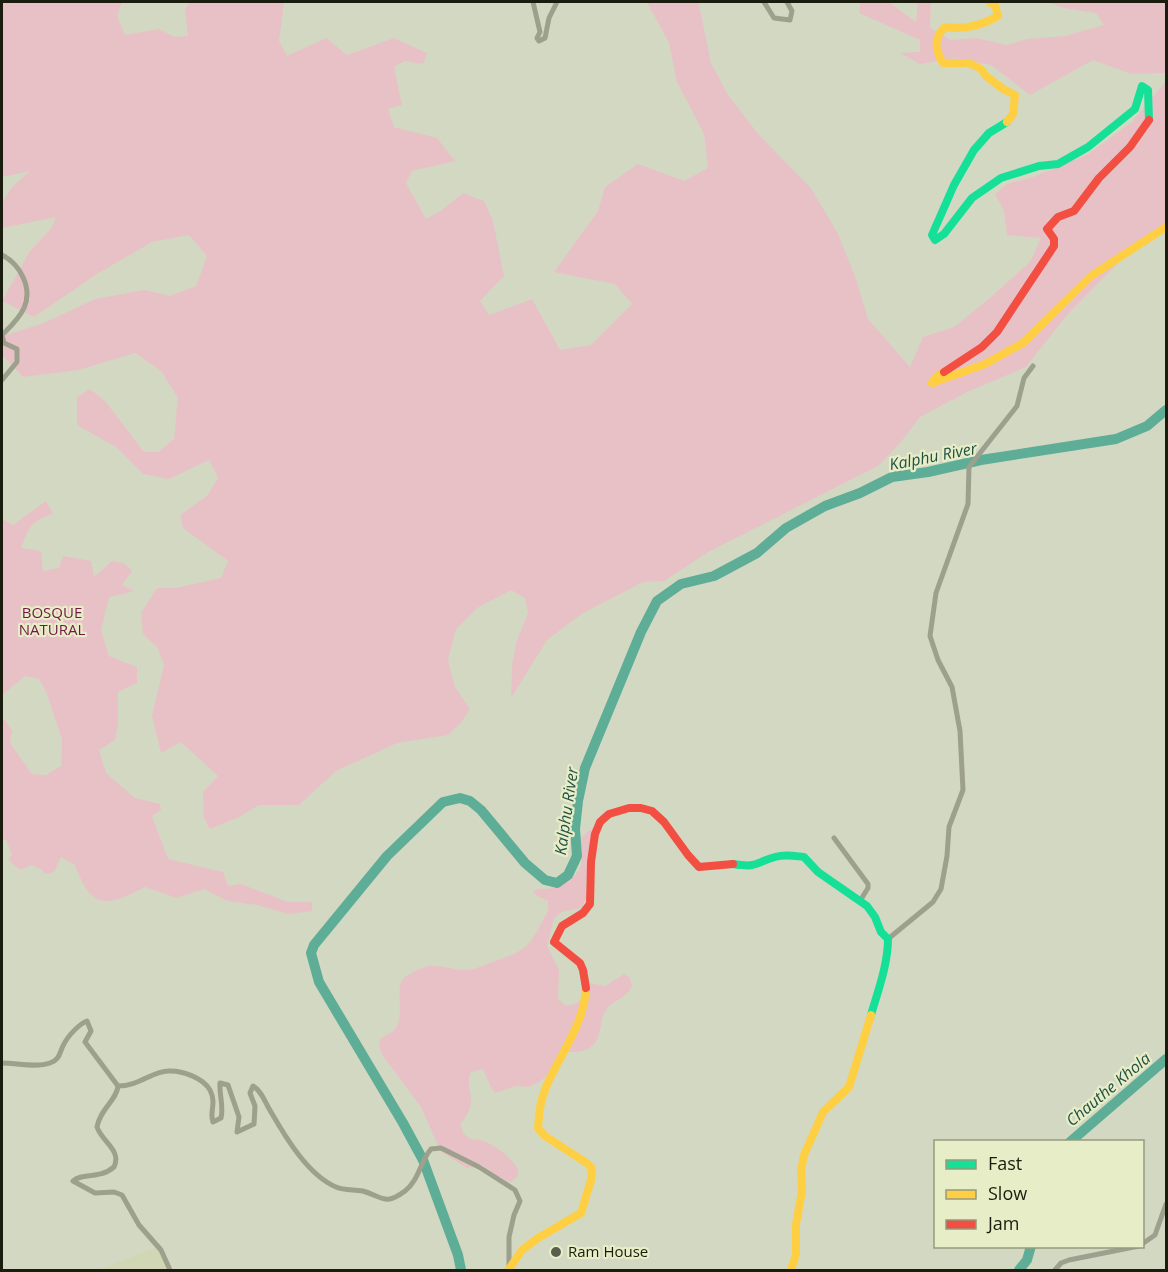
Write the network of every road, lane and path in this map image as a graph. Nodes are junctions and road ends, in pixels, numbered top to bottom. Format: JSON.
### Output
{"nodes":[{"id":1,"x":533,"y":2,"type":"edge"},
{"id":2,"x":557,"y":2,"type":"edge"},
{"id":3,"x":764,"y":2,"type":"edge"},
{"id":4,"x":787,"y":2,"type":"edge"},
{"id":5,"x":989,"y":2,"type":"edge"},
{"id":6,"x":1167,"y":227,"type":"edge"},
{"id":7,"x":2,"y":255,"type":"edge"},
{"id":8,"x":1033,"y":366,"type":"dead end"},
{"id":9,"x":2,"y":380,"type":"edge"},
{"id":10,"x":834,"y":838,"type":"dead end"},
{"id":11,"x":860,"y":901,"type":"junction"},
{"id":12,"x":888,"y":939,"type":"junction"},
{"id":13,"x":2,"y":1063,"type":"edge"},
{"id":14,"x":118,"y":1086,"type":"junction"},
{"id":15,"x":1167,"y":1204,"type":"edge"},
{"id":16,"x":1144,"y":1243,"type":"edge"},
{"id":17,"x":1129,"y":1248,"type":"edge"},
{"id":18,"x":170,"y":1270,"type":"edge"},
{"id":19,"x":509,"y":1270,"type":"edge"},
{"id":20,"x":791,"y":1270,"type":"edge"},
{"id":21,"x":1055,"y":1270,"type":"edge"}],
"edges":[{"from":1,"to":2,"type":"street"},
{"from":3,"to":4,"type":"street"},
{"from":5,"to":6,"type":"street"},
{"from":7,"to":9,"type":"street"},
{"from":8,"to":12,"type":"street"},
{"from":10,"to":11,"type":"street"},
{"from":11,"to":12,"type":"street"},
{"from":11,"to":19,"type":"street"},
{"from":12,"to":20,"type":"street"},
{"from":13,"to":14,"type":"street"},
{"from":14,"to":18,"type":"street"},
{"from":14,"to":19,"type":"street"},
{"from":15,"to":16,"type":"street"},
{"from":17,"to":21,"type":"street"}]}
